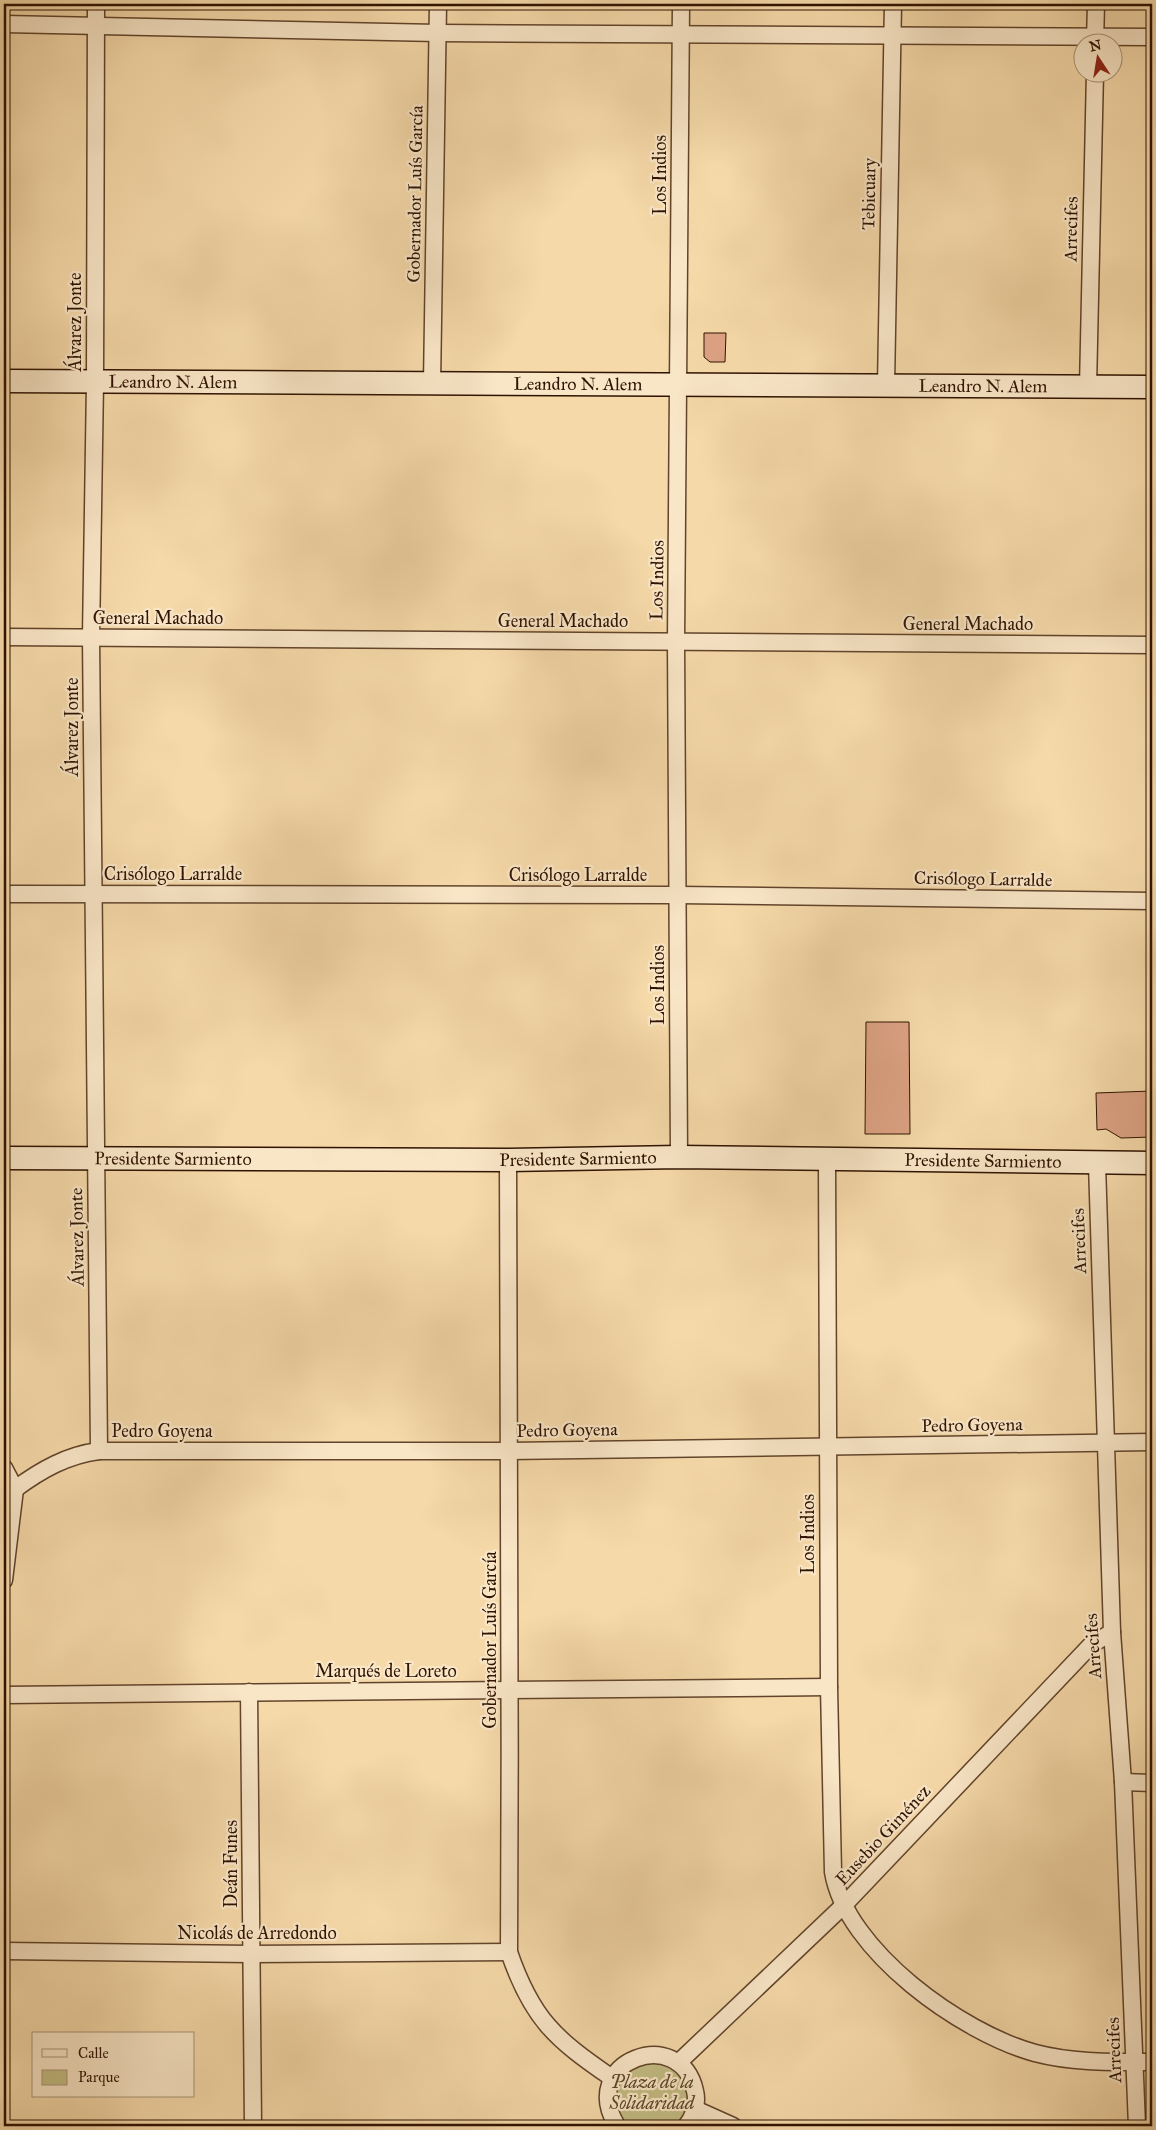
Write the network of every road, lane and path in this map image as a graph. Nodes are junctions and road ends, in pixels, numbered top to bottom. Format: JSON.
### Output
{"nodes":[{"id":1,"x":96,"y":4,"type":"edge"},
{"id":2,"x":438,"y":4,"type":"edge"},
{"id":3,"x":681,"y":4,"type":"edge"},
{"id":4,"x":893,"y":4,"type":"edge"},
{"id":5,"x":1096,"y":4,"type":"edge"},
{"id":6,"x":4,"y":24,"type":"edge"},
{"id":7,"x":95,"y":26,"type":"junction"},
{"id":8,"x":1095,"y":32,"type":"edge"},
{"id":9,"x":438,"y":33,"type":"junction"},
{"id":10,"x":681,"y":33,"type":"junction"},
{"id":11,"x":892,"y":36,"type":"junction"},
{"id":12,"x":1152,"y":37,"type":"edge"},
{"id":13,"x":1124,"y":38,"type":"edge"},
{"id":14,"x":1074,"y":40,"type":"edge"},
{"id":15,"x":1095,"y":82,"type":"edge"},
{"id":16,"x":4,"y":381,"type":"edge"},
{"id":17,"x":95,"y":382,"type":"junction"},
{"id":18,"x":432,"y":384,"type":"junction"},
{"id":19,"x":679,"y":384,"type":"junction"},
{"id":20,"x":886,"y":386,"type":"junction"},
{"id":21,"x":1088,"y":387,"type":"junction"},
{"id":22,"x":1152,"y":387,"type":"edge"},
{"id":23,"x":4,"y":637,"type":"edge"},
{"id":24,"x":91,"y":637,"type":"junction"},
{"id":25,"x":676,"y":642,"type":"junction"},
{"id":26,"x":1152,"y":645,"type":"edge"},
{"id":27,"x":4,"y":894,"type":"edge"},
{"id":28,"x":93,"y":894,"type":"junction"},
{"id":29,"x":678,"y":895,"type":"junction"},
{"id":30,"x":1152,"y":901,"type":"edge"},
{"id":31,"x":679,"y":1157,"type":"junction"},
{"id":32,"x":4,"y":1158,"type":"edge"},
{"id":33,"x":96,"y":1158,"type":"junction"},
{"id":34,"x":508,"y":1160,"type":"junction"},
{"id":35,"x":826,"y":1160,"type":"junction"},
{"id":36,"x":1152,"y":1163,"type":"edge"},
{"id":37,"x":1097,"y":1164,"type":"junction"},
{"id":38,"x":1152,"y":1442,"type":"edge"},
{"id":39,"x":1105,"y":1443,"type":"junction"},
{"id":40,"x":827,"y":1446,"type":"junction"},
{"id":41,"x":99,"y":1451,"type":"junction"},
{"id":42,"x":508,"y":1451,"type":"junction"},
{"id":43,"x":4,"y":1468,"type":"edge"},
{"id":44,"x":15,"y":1489,"type":"junction"},
{"id":45,"x":4,"y":1580,"type":"edge"},
{"id":46,"x":1112,"y":1632,"type":"junction"},
{"id":47,"x":829,"y":1687,"type":"junction"},
{"id":48,"x":511,"y":1690,"type":"junction"},
{"id":49,"x":249,"y":1692,"type":"junction"},
{"id":50,"x":4,"y":1695,"type":"edge"},
{"id":51,"x":1123,"y":1782,"type":"junction"},
{"id":52,"x":1152,"y":1782,"type":"edge"},
{"id":53,"x":843,"y":1906,"type":"junction"},
{"id":54,"x":4,"y":1951,"type":"edge"},
{"id":55,"x":509,"y":1952,"type":"junction"},
{"id":56,"x":251,"y":1954,"type":"junction"},
{"id":57,"x":1135,"y":2062,"type":"junction"},
{"id":58,"x":1152,"y":2062,"type":"edge"},
{"id":59,"x":678,"y":2063,"type":"junction"},
{"id":60,"x":612,"y":2078,"type":"junction"},
{"id":61,"x":695,"y":2109,"type":"junction"},
{"id":62,"x":253,"y":2126,"type":"edge"},
{"id":63,"x":616,"y":2126,"type":"edge"},
{"id":64,"x":686,"y":2126,"type":"edge"},
{"id":65,"x":733,"y":2126,"type":"edge"},
{"id":66,"x":1137,"y":2126,"type":"edge"}],
"edges":[{"from":1,"to":7,"type":"street","name":"Álvarez Jonte"},
{"from":2,"to":9,"type":"street","name":"Gobernador Luís García"},
{"from":3,"to":10,"type":"street","name":"Los Indios"},
{"from":4,"to":11,"type":"street","name":"Tebicuary"},
{"from":5,"to":8,"type":"street"},
{"from":6,"to":7,"type":"street"},
{"from":7,"to":9,"type":"street"},
{"from":7,"to":17,"type":"street","name":"Álvarez Jonte"},
{"from":9,"to":10,"type":"street"},
{"from":9,"to":18,"type":"street","name":"Gobernador Luís García"},
{"from":10,"to":11,"type":"street"},
{"from":10,"to":19,"type":"street","name":"Los Indios"},
{"from":11,"to":14,"type":"street"},
{"from":11,"to":20,"type":"street","name":"Tebicuary"},
{"from":12,"to":13,"type":"street"},
{"from":15,"to":21,"type":"street","name":"Arrecifes"},
{"from":16,"to":17,"type":"street","name":"Leandro N. Alem"},
{"from":17,"to":18,"type":"street","name":"Leandro N. Alem"},
{"from":17,"to":24,"type":"street","name":"Álvarez Jonte"},
{"from":18,"to":19,"type":"street","name":"Leandro N. Alem"},
{"from":19,"to":20,"type":"street","name":"Leandro N. Alem"},
{"from":19,"to":25,"type":"street","name":"Los Indios"},
{"from":20,"to":21,"type":"street","name":"Leandro N. Alem"},
{"from":21,"to":22,"type":"street","name":"Leandro N. Alem"},
{"from":23,"to":24,"type":"street","name":"General Machado"},
{"from":24,"to":25,"type":"street","name":"General Machado"},
{"from":24,"to":28,"type":"street","name":"Álvarez Jonte"},
{"from":25,"to":26,"type":"street","name":"General Machado"},
{"from":25,"to":29,"type":"street","name":"Los Indios"},
{"from":27,"to":28,"type":"street","name":"Crisólogo Larralde"},
{"from":28,"to":29,"type":"street","name":"Crisólogo Larralde"},
{"from":28,"to":33,"type":"street","name":"Álvarez Jonte"},
{"from":29,"to":30,"type":"street","name":"Crisólogo Larralde"},
{"from":29,"to":31,"type":"street","name":"Los Indios"},
{"from":31,"to":34,"type":"street","name":"Presidente Sarmiento"},
{"from":31,"to":35,"type":"street","name":"Presidente Sarmiento"},
{"from":32,"to":33,"type":"street","name":"Presidente Sarmiento"},
{"from":33,"to":34,"type":"street","name":"Presidente Sarmiento"},
{"from":33,"to":41,"type":"street","name":"Álvarez Jonte"},
{"from":34,"to":42,"type":"street","name":"Gobernador Luís García"},
{"from":35,"to":37,"type":"street","name":"Presidente Sarmiento"},
{"from":35,"to":40,"type":"street","name":"Los Indios"},
{"from":36,"to":37,"type":"street","name":"Presidente Sarmiento"},
{"from":37,"to":39,"type":"street","name":"Arrecifes"},
{"from":38,"to":39,"type":"street","name":"Pedro Goyena"},
{"from":39,"to":40,"type":"street","name":"Pedro Goyena"},
{"from":39,"to":46,"type":"street","name":"Arrecifes"},
{"from":40,"to":42,"type":"street","name":"Pedro Goyena"},
{"from":40,"to":47,"type":"street","name":"Los Indios"},
{"from":41,"to":42,"type":"street","name":"Pedro Goyena"},
{"from":41,"to":44,"type":"street","name":"Pedro Goyena"},
{"from":42,"to":48,"type":"street","name":"Gobernador Luís García"},
{"from":43,"to":44,"type":"street"},
{"from":44,"to":45,"type":"street"},
{"from":46,"to":51,"type":"street","name":"Arrecifes"},
{"from":46,"to":53,"type":"street","name":"Eusebio Giménez"},
{"from":47,"to":48,"type":"street","name":"Marqués de Loreto"},
{"from":47,"to":53,"type":"street","name":"Los Indios"},
{"from":48,"to":49,"type":"street","name":"Marqués de Loreto"},
{"from":48,"to":55,"type":"street","name":"Gobernador Luís García"},
{"from":49,"to":50,"type":"street","name":"Marqués de Loreto"},
{"from":49,"to":56,"type":"street","name":"Deán Funes"},
{"from":51,"to":52,"type":"street"},
{"from":51,"to":57,"type":"street","name":"Arrecifes"},
{"from":53,"to":57,"type":"street"},
{"from":53,"to":59,"type":"street","name":"Eusebio Giménez"},
{"from":54,"to":56,"type":"street","name":"Nicolás de Arredondo"},
{"from":55,"to":56,"type":"street","name":"Nicolás de Arredondo"},
{"from":55,"to":60,"type":"street","name":"Gobernador Luís García"},
{"from":56,"to":62,"type":"street","name":"Deán Funes"},
{"from":57,"to":58,"type":"street"},
{"from":57,"to":66,"type":"street","name":"Arrecifes"},
{"from":59,"to":60,"type":"street"},
{"from":59,"to":61,"type":"street"},
{"from":60,"to":63,"type":"street"},
{"from":61,"to":64,"type":"street"},
{"from":61,"to":65,"type":"street"}]}
